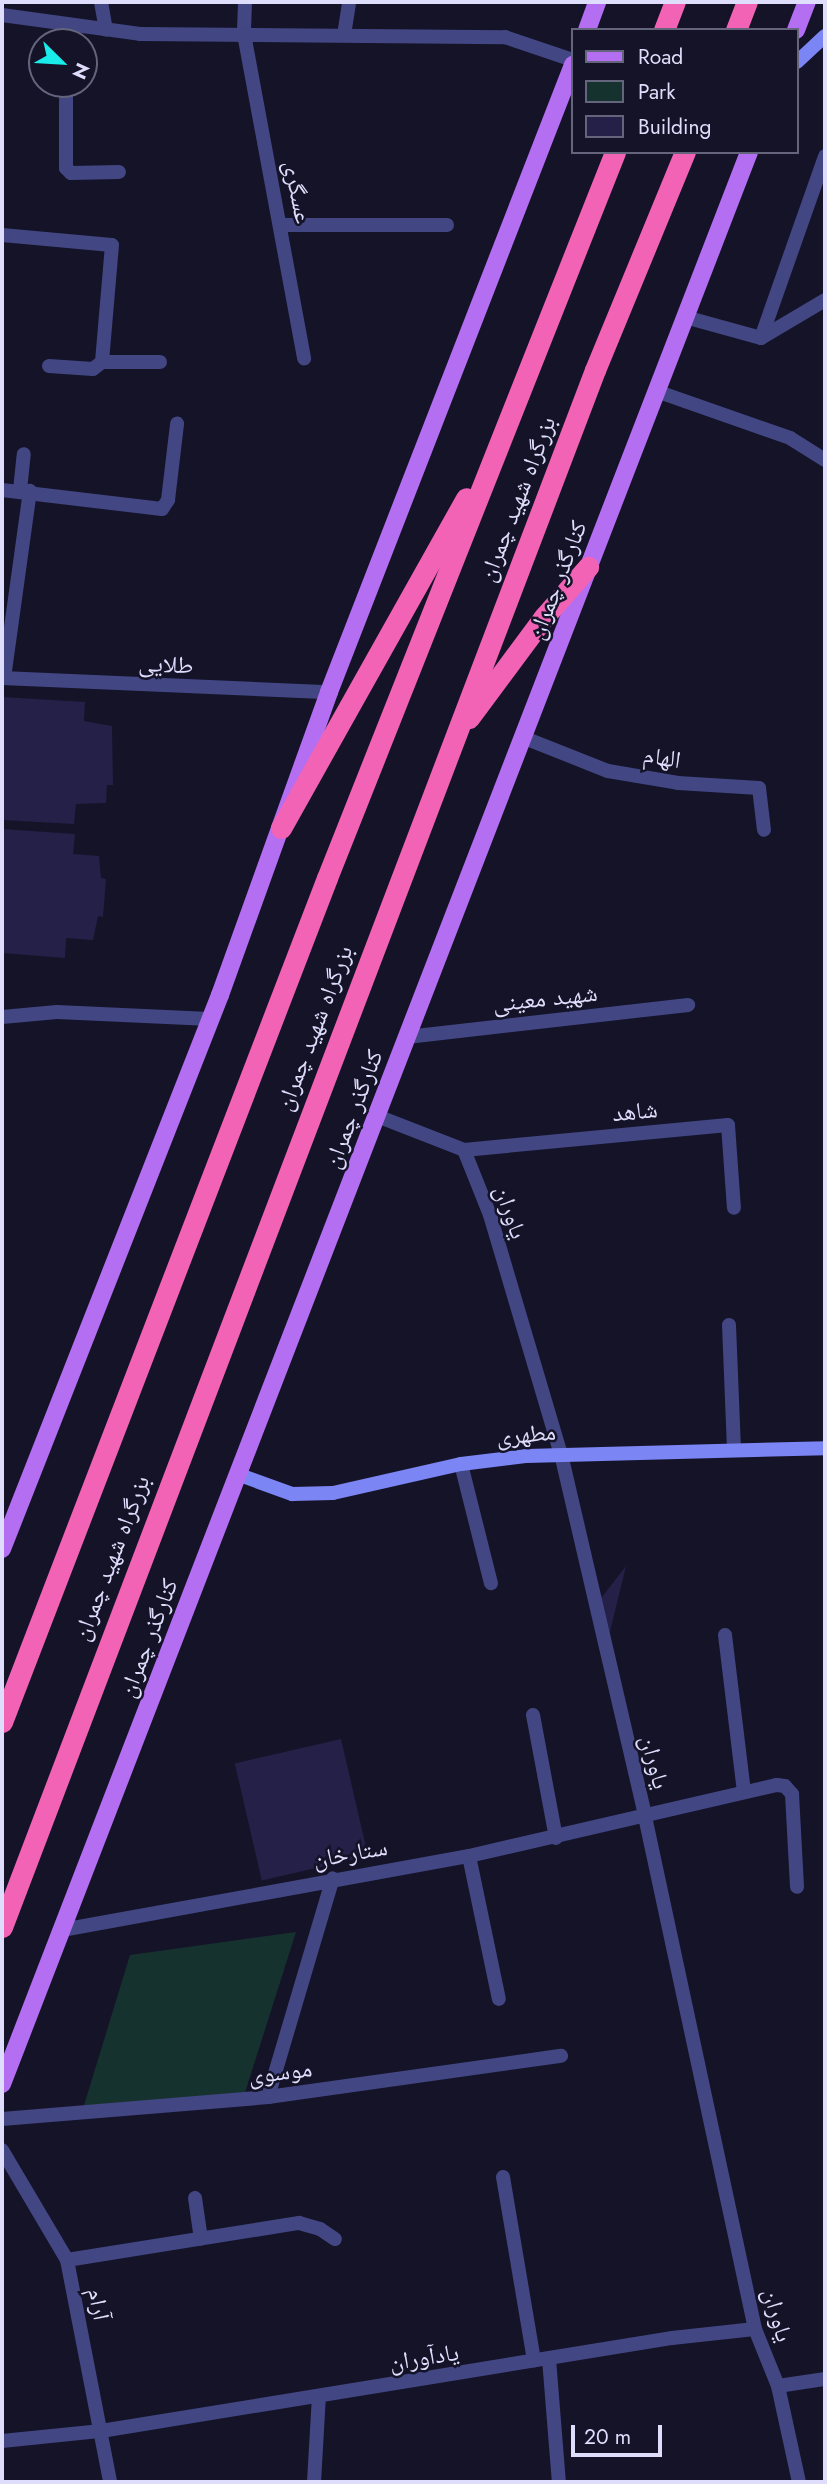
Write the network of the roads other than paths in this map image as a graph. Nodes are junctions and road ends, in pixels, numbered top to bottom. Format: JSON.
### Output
{"nodes":[{"id":1,"x":101,"y":2,"type":"edge"},
{"id":2,"x":245,"y":2,"type":"edge"},
{"id":3,"x":349,"y":2,"type":"edge"},
{"id":4,"x":597,"y":2,"type":"edge"},
{"id":5,"x":747,"y":2,"type":"edge"},
{"id":6,"x":807,"y":2,"type":"edge"},
{"id":7,"x":2,"y":15,"type":"edge"},
{"id":8,"x":66,"y":26,"type":"joint"},
{"id":9,"x":588,"y":28,"type":"edge"},
{"id":10,"x":737,"y":28,"type":"edge"},
{"id":11,"x":797,"y":28,"type":"edge"},
{"id":12,"x":106,"y":30,"type":"junction"},
{"id":13,"x":244,"y":34,"type":"junction"},
{"id":14,"x":344,"y":35,"type":"junction"},
{"id":15,"x":825,"y":36,"type":"edge"},
{"id":16,"x":799,"y":60,"type":"edge"},
{"id":17,"x":572,"y":63,"type":"edge"},
{"id":18,"x":572,"y":66,"type":"edge"},
{"id":19,"x":66,"y":98,"type":"edge"},
{"id":20,"x":614,"y":154,"type":"edge"},
{"id":21,"x":684,"y":154,"type":"edge"},
{"id":22,"x":747,"y":154,"type":"edge"},
{"id":23,"x":825,"y":156,"type":"edge"},
{"id":24,"x":119,"y":172,"type":"dead end"},
{"id":25,"x":281,"y":225,"type":"junction"},
{"id":26,"x":447,"y":225,"type":"dead end"},
{"id":27,"x":2,"y":235,"type":"edge"},
{"id":28,"x":825,"y":300,"type":"edge"},
{"id":29,"x":685,"y":317,"type":"junction"},
{"id":30,"x":761,"y":338,"type":"junction"},
{"id":31,"x":304,"y":359,"type":"dead end"},
{"id":32,"x":102,"y":362,"type":"junction"},
{"id":33,"x":160,"y":362,"type":"dead end"},
{"id":34,"x":48,"y":366,"type":"dead end"},
{"id":35,"x":656,"y":391,"type":"junction"},
{"id":36,"x":177,"y":424,"type":"dead end"},
{"id":37,"x":506,"y":426,"type":"junction"},
{"id":38,"x":24,"y":454,"type":"dead end"},
{"id":39,"x":825,"y":460,"type":"edge"},
{"id":40,"x":2,"y":489,"type":"edge"},
{"id":41,"x":25,"y":491,"type":"junction"},
{"id":42,"x":588,"y":567,"type":"junction"},
{"id":43,"x":3,"y":678,"type":"edge"},
{"id":44,"x":329,"y":692,"type":"junction"},
{"id":45,"x":522,"y":737,"type":"junction"},
{"id":46,"x":453,"y":739,"type":"junction"},
{"id":47,"x":281,"y":828,"type":"junction"},
{"id":48,"x":764,"y":831,"type":"dead end"},
{"id":49,"x":688,"y":1005,"type":"dead end"},
{"id":50,"x":2,"y":1017,"type":"edge"},
{"id":51,"x":210,"y":1019,"type":"junction"},
{"id":52,"x":407,"y":1037,"type":"junction"},
{"id":53,"x":377,"y":1116,"type":"junction"},
{"id":54,"x":464,"y":1150,"type":"junction"},
{"id":55,"x":734,"y":1208,"type":"dead end"},
{"id":56,"x":729,"y":1325,"type":"dead end"},
{"id":57,"x":734,"y":1448,"type":"junction"},
{"id":58,"x":825,"y":1448,"type":"edge"},
{"id":59,"x":561,"y":1454,"type":"junction"},
{"id":60,"x":461,"y":1464,"type":"junction"},
{"id":61,"x":237,"y":1474,"type":"junction"},
{"id":62,"x":2,"y":1549,"type":"edge"},
{"id":63,"x":491,"y":1583,"type":"dead end"},
{"id":64,"x":725,"y":1635,"type":"dead end"},
{"id":65,"x":533,"y":1715,"type":"dead end"},
{"id":66,"x":2,"y":1722,"type":"edge"},
{"id":67,"x":744,"y":1791,"type":"junction"},
{"id":68,"x":644,"y":1812,"type":"junction"},
{"id":69,"x":556,"y":1838,"type":"junction"},
{"id":70,"x":469,"y":1856,"type":"junction"},
{"id":71,"x":333,"y":1878,"type":"junction"},
{"id":72,"x":797,"y":1886,"type":"dead end"},
{"id":73,"x":2,"y":1927,"type":"edge"},
{"id":74,"x":62,"y":1930,"type":"junction"},
{"id":75,"x":499,"y":1999,"type":"dead end"},
{"id":76,"x":562,"y":2056,"type":"dead end"},
{"id":77,"x":2,"y":2084,"type":"edge"},
{"id":78,"x":268,"y":2097,"type":"junction"},
{"id":79,"x":2,"y":2119,"type":"edge"},
{"id":80,"x":2,"y":2150,"type":"edge"},
{"id":81,"x":503,"y":2177,"type":"dead end"},
{"id":82,"x":195,"y":2198,"type":"dead end"},
{"id":83,"x":201,"y":2239,"type":"junction"},
{"id":84,"x":335,"y":2239,"type":"dead end"},
{"id":85,"x":67,"y":2260,"type":"junction"},
{"id":86,"x":755,"y":2329,"type":"junction"},
{"id":87,"x":549,"y":2359,"type":"junction"},
{"id":88,"x":534,"y":2360,"type":"junction"},
{"id":89,"x":825,"y":2379,"type":"edge"},
{"id":90,"x":778,"y":2386,"type":"junction"},
{"id":91,"x":319,"y":2396,"type":"junction"},
{"id":92,"x":100,"y":2431,"type":"junction"},
{"id":93,"x":2,"y":2441,"type":"edge"},
{"id":94,"x":110,"y":2482,"type":"edge"},
{"id":95,"x":314,"y":2482,"type":"edge"},
{"id":96,"x":559,"y":2482,"type":"edge"},
{"id":97,"x":799,"y":2482,"type":"edge"}],
"edges":[{"from":1,"to":12,"type":"street"},
{"from":2,"to":13,"type":"street","name":"عسگری"},
{"from":3,"to":14,"type":"street"},
{"from":4,"to":9,"type":"main road"},
{"from":5,"to":10,"type":"highway"},
{"from":6,"to":11,"type":"main road"},
{"from":7,"to":8,"type":"street"},
{"from":8,"to":12,"type":"street"},
{"from":12,"to":13,"type":"street"},
{"from":13,"to":14,"type":"street"},
{"from":13,"to":25,"type":"street","name":"عسگری"},
{"from":14,"to":17,"type":"street"},
{"from":15,"to":16,"type":"street"},
{"from":18,"to":44,"type":"main road"},
{"from":19,"to":24,"type":"street"},
{"from":20,"to":37,"type":"highway","name":"بزرگراه شهید چمران"},
{"from":21,"to":46,"type":"highway","name":"بزرگراه شهید چمران"},
{"from":22,"to":29,"type":"main road","name":"کنارگذر چمران"},
{"from":23,"to":30,"type":"street"},
{"from":25,"to":26,"type":"street"},
{"from":25,"to":31,"type":"street","name":"عسگری"},
{"from":27,"to":32,"type":"street"},
{"from":28,"to":30,"type":"street"},
{"from":29,"to":30,"type":"street"},
{"from":29,"to":35,"type":"main road","name":"کنارگذر چمران"},
{"from":32,"to":33,"type":"street"},
{"from":32,"to":34,"type":"street"},
{"from":35,"to":39,"type":"street"},
{"from":35,"to":42,"type":"main road","name":"کنارگذر چمران"},
{"from":36,"to":41,"type":"street"},
{"from":37,"to":47,"type":"highway"},
{"from":37,"to":66,"type":"highway","name":"بزرگراه شهید چمران"},
{"from":38,"to":41,"type":"street"},
{"from":40,"to":41,"type":"street"},
{"from":41,"to":43,"type":"street"},
{"from":42,"to":45,"type":"main road","name":"کنارگذر چمران"},
{"from":42,"to":46,"type":"highway"},
{"from":43,"to":44,"type":"street","name":"طلایی"},
{"from":44,"to":47,"type":"main road"},
{"from":45,"to":48,"type":"street","name":"الهام"},
{"from":45,"to":52,"type":"main road","name":"کنارگذر چمران"},
{"from":46,"to":73,"type":"highway","name":"بزرگراه شهید چمران"},
{"from":47,"to":51,"type":"main road"},
{"from":49,"to":52,"type":"street","name":"شهید معینی"},
{"from":50,"to":51,"type":"street"},
{"from":51,"to":62,"type":"main road"},
{"from":52,"to":53,"type":"main road","name":"کنارگذر چمران"},
{"from":53,"to":54,"type":"street"},
{"from":53,"to":61,"type":"main road","name":"کنارگذر چمران"},
{"from":54,"to":55,"type":"street","name":"شاهد"},
{"from":54,"to":59,"type":"street","name":"یاوران"},
{"from":56,"to":57,"type":"street"},
{"from":57,"to":58,"type":"street","name":"مطهری"},
{"from":57,"to":59,"type":"street","name":"مطهری"},
{"from":59,"to":60,"type":"street","name":"مطهری"},
{"from":59,"to":68,"type":"street","name":"یاوران"},
{"from":60,"to":61,"type":"street","name":"مطهری"},
{"from":60,"to":63,"type":"street"},
{"from":61,"to":74,"type":"main road","name":"کنارگذر چمران"},
{"from":64,"to":67,"type":"street"},
{"from":65,"to":69,"type":"street"},
{"from":67,"to":68,"type":"street","name":"ستارخان"},
{"from":67,"to":72,"type":"street","name":"ستارخان"},
{"from":68,"to":69,"type":"street","name":"ستارخان"},
{"from":68,"to":86,"type":"street","name":"یاوران"},
{"from":69,"to":70,"type":"street","name":"ستارخان"},
{"from":70,"to":71,"type":"street","name":"ستارخان"},
{"from":70,"to":75,"type":"street"},
{"from":71,"to":74,"type":"street","name":"ستارخان"},
{"from":71,"to":78,"type":"street"},
{"from":74,"to":77,"type":"main road","name":"کنارگذر چمران"},
{"from":76,"to":78,"type":"street","name":"موسوی"},
{"from":78,"to":79,"type":"street","name":"موسوی"},
{"from":80,"to":85,"type":"street","name":"آرام"},
{"from":81,"to":88,"type":"street"},
{"from":82,"to":83,"type":"street"},
{"from":83,"to":84,"type":"street"},
{"from":83,"to":85,"type":"street"},
{"from":85,"to":92,"type":"street","name":"آرام"},
{"from":86,"to":87,"type":"street","name":"یادآوران"},
{"from":86,"to":90,"type":"street","name":"یاوران"},
{"from":87,"to":88,"type":"street","name":"یادآوران"},
{"from":87,"to":96,"type":"street"},
{"from":88,"to":91,"type":"street","name":"یادآوران"},
{"from":89,"to":90,"type":"street"},
{"from":90,"to":97,"type":"street","name":"یاوران"},
{"from":91,"to":92,"type":"street","name":"یادآوران"},
{"from":91,"to":95,"type":"street"},
{"from":92,"to":93,"type":"street","name":"یادآوران"},
{"from":92,"to":94,"type":"street","name":"آرام"}]}
